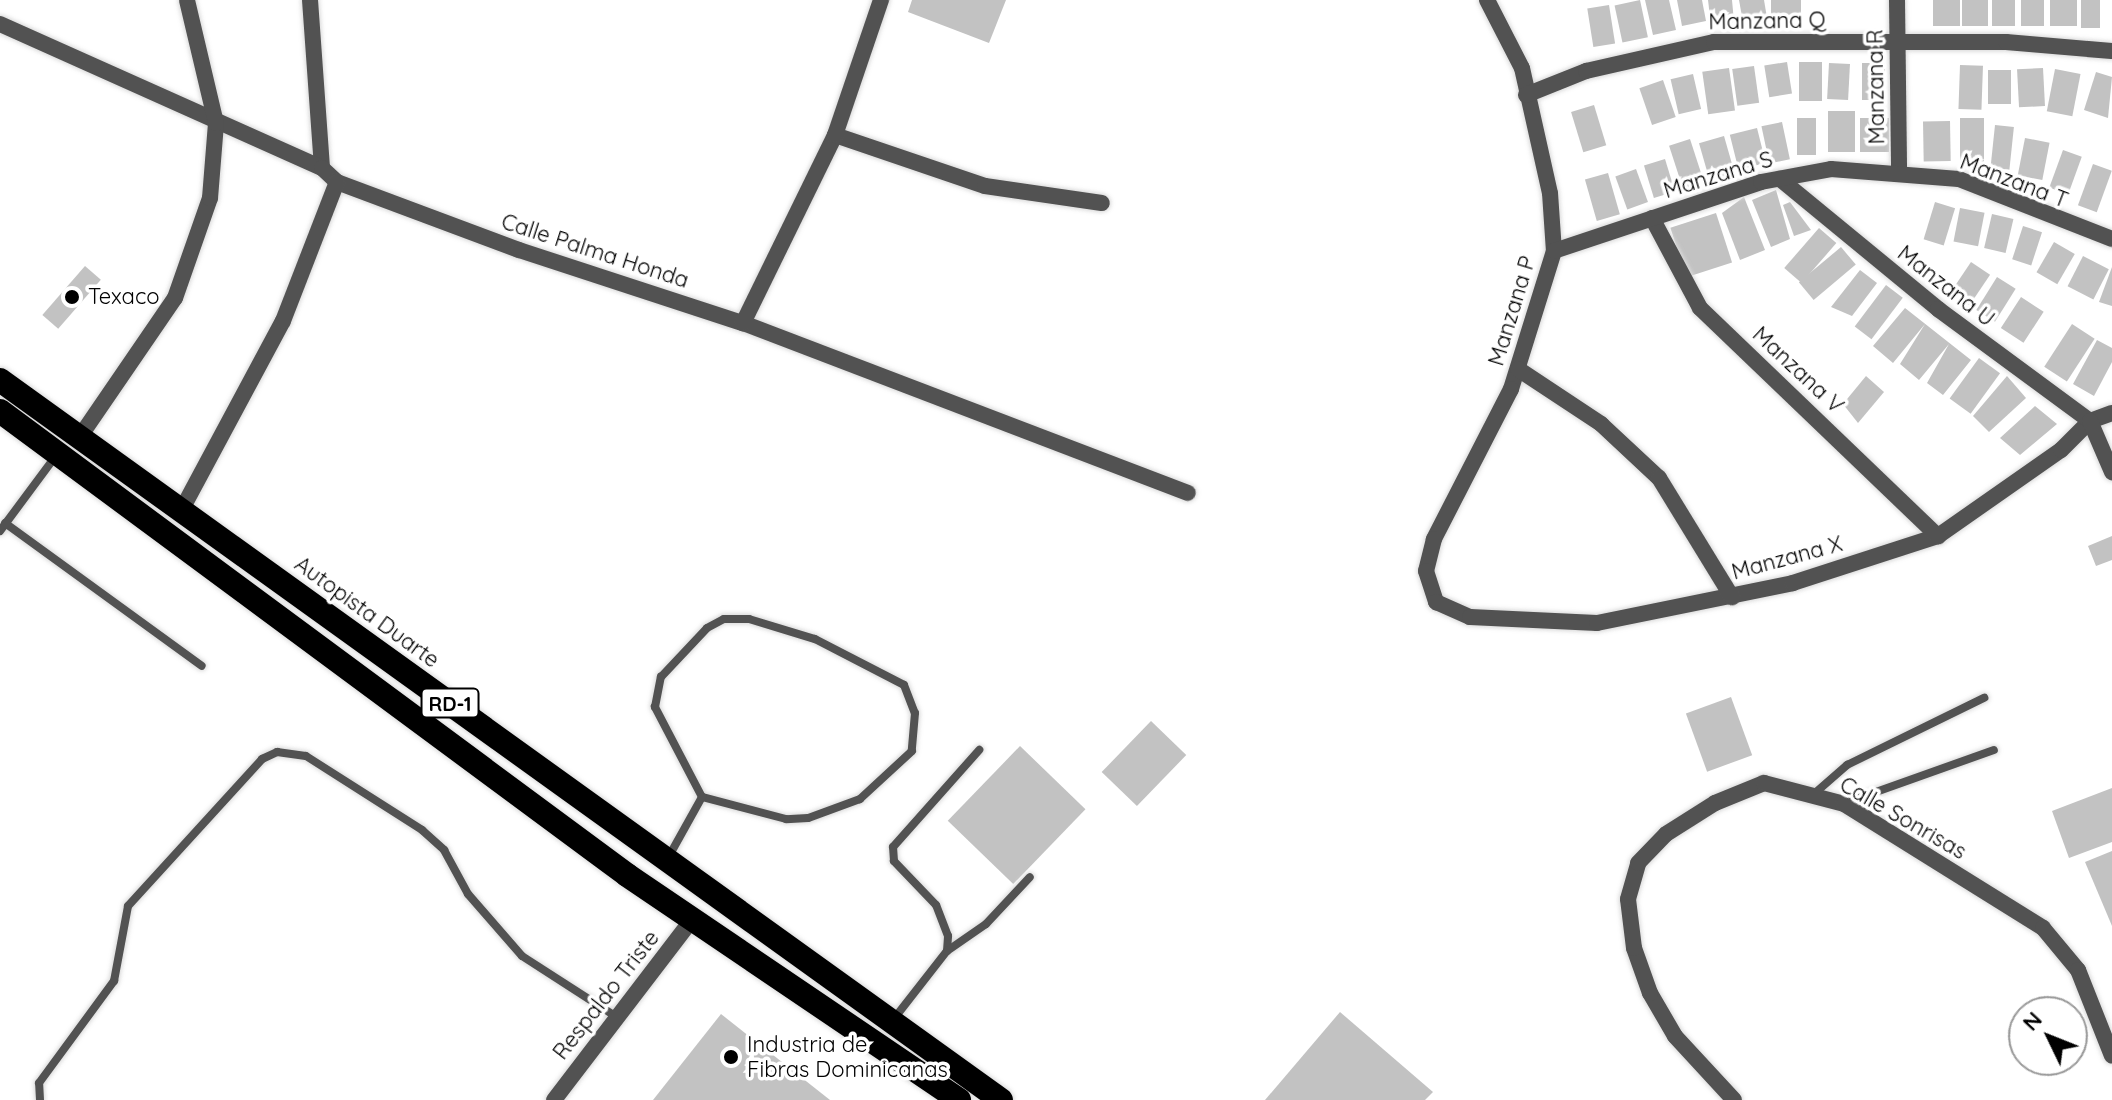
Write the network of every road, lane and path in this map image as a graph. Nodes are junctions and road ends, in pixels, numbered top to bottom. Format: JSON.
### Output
{"nodes":[{"id":1,"x":187,"y":0,"type":"edge"},
{"id":2,"x":310,"y":0,"type":"edge"},
{"id":3,"x":881,"y":0,"type":"edge"},
{"id":4,"x":1487,"y":0,"type":"edge"},
{"id":5,"x":1897,"y":0,"type":"edge"},
{"id":6,"x":0,"y":24,"type":"edge"},
{"id":7,"x":1897,"y":42,"type":"junction"},
{"id":8,"x":2112,"y":51,"type":"edge"},
{"id":9,"x":1526,"y":95,"type":"junction"},
{"id":10,"x":216,"y":123,"type":"junction"},
{"id":11,"x":835,"y":135,"type":"junction"},
{"id":12,"x":322,"y":168,"type":"junction"},
{"id":13,"x":1899,"y":174,"type":"junction"},
{"id":14,"x":1780,"y":179,"type":"junction"},
{"id":15,"x":337,"y":182,"type":"junction"},
{"id":16,"x":1102,"y":203,"type":"dead end"},
{"id":17,"x":1652,"y":218,"type":"junction"},
{"id":18,"x":2112,"y":239,"type":"edge"},
{"id":19,"x":1554,"y":251,"type":"junction"},
{"id":20,"x":743,"y":323,"type":"junction"},
{"id":21,"x":1518,"y":369,"type":"junction"},
{"id":22,"x":0,"y":380,"type":"edge"},
{"id":23,"x":0,"y":411,"type":"edge"},
{"id":24,"x":2112,"y":413,"type":"edge"},
{"id":25,"x":2090,"y":421,"type":"junction"},
{"id":26,"x":79,"y":438,"type":"junction"},
{"id":27,"x":58,"y":453,"type":"junction"},
{"id":28,"x":2112,"y":472,"type":"edge"},
{"id":29,"x":1188,"y":493,"type":"dead end"},
{"id":30,"x":181,"y":511,"type":"junction"},
{"id":31,"x":3,"y":527,"type":"edge"},
{"id":32,"x":1938,"y":536,"type":"junction"},
{"id":33,"x":1732,"y":597,"type":"junction"},
{"id":34,"x":1456,"y":614,"type":"joint"},
{"id":35,"x":202,"y":666,"type":"dead end"},
{"id":36,"x":1984,"y":698,"type":"dead end"},
{"id":37,"x":979,"y":750,"type":"dead end"},
{"id":38,"x":1994,"y":750,"type":"dead end"},
{"id":39,"x":1815,"y":793,"type":"junction"},
{"id":40,"x":702,"y":797,"type":"junction"},
{"id":41,"x":1844,"y":804,"type":"junction"},
{"id":42,"x":667,"y":859,"type":"junction"},
{"id":43,"x":1030,"y":877,"type":"dead end"},
{"id":44,"x":693,"y":918,"type":"junction"},
{"id":45,"x":947,"y":951,"type":"junction"},
{"id":46,"x":615,"y":1016,"type":"junction"},
{"id":47,"x":896,"y":1024,"type":"junction"},
{"id":48,"x":2112,"y":1056,"type":"edge"},
{"id":49,"x":40,"y":1100,"type":"edge"},
{"id":50,"x":554,"y":1100,"type":"edge"},
{"id":51,"x":959,"y":1100,"type":"edge"},
{"id":52,"x":1001,"y":1100,"type":"edge"},
{"id":53,"x":1734,"y":1100,"type":"edge"}],
"edges":[{"from":1,"to":10,"type":"street"},
{"from":2,"to":12,"type":"street"},
{"from":3,"to":11,"type":"street"},
{"from":4,"to":9,"type":"street","name":"Manzana P"},
{"from":5,"to":7,"type":"street","name":"Manzana R"},
{"from":6,"to":10,"type":"street","name":"Calle Palma Honda"},
{"from":7,"to":8,"type":"street","name":"Manzana Q"},
{"from":7,"to":9,"type":"street","name":"Manzana Q"},
{"from":7,"to":13,"type":"street","name":"Manzana R"},
{"from":9,"to":19,"type":"street","name":"Manzana P"},
{"from":10,"to":12,"type":"street","name":"Calle Palma Honda"},
{"from":10,"to":26,"type":"street"},
{"from":11,"to":16,"type":"street"},
{"from":11,"to":20,"type":"street"},
{"from":12,"to":15,"type":"street","name":"Calle Palma Honda"},
{"from":13,"to":14,"type":"street","name":"Manzana S"},
{"from":13,"to":18,"type":"street","name":"Manzana T"},
{"from":14,"to":17,"type":"street","name":"Manzana S"},
{"from":14,"to":25,"type":"street","name":"Manzana U"},
{"from":15,"to":20,"type":"street","name":"Calle Palma Honda"},
{"from":15,"to":30,"type":"street"},
{"from":17,"to":19,"type":"street","name":"Manzana S"},
{"from":17,"to":32,"type":"street","name":"Manzana V"},
{"from":19,"to":21,"type":"street","name":"Manzana P"},
{"from":20,"to":29,"type":"street","name":"Calle Palma Honda"},
{"from":21,"to":33,"type":"street"},
{"from":21,"to":34,"type":"street","name":"Manzana P"},
{"from":22,"to":26,"type":"highway","name":"Autopista Duarte","number":"RD-1"},
{"from":23,"to":27,"type":"highway","number":"RD-1"},
{"from":24,"to":25,"type":"street"},
{"from":25,"to":28,"type":"street"},
{"from":25,"to":32,"type":"street","name":"Manzana X"},
{"from":26,"to":30,"type":"highway","name":"Autopista Duarte","number":"RD-1"},
{"from":27,"to":31,"type":"lane"},
{"from":27,"to":44,"type":"highway","number":"RD-1"},
{"from":30,"to":42,"type":"highway","name":"Autopista Duarte","number":"RD-1"},
{"from":31,"to":35,"type":"lane"},
{"from":32,"to":33,"type":"street","name":"Manzana X"},
{"from":33,"to":34,"type":"street","name":"Manzana X"},
{"from":36,"to":39,"type":"lane"},
{"from":37,"to":45,"type":"lane"},
{"from":38,"to":41,"type":"lane"},
{"from":39,"to":41,"type":"street","name":"Calle Sonrisas"},
{"from":39,"to":53,"type":"street","name":"Calle Sonrisas"},
{"from":40,"to":40,"type":"lane"},
{"from":40,"to":42,"type":"lane"},
{"from":41,"to":48,"type":"street","name":"Calle Sonrisas"},
{"from":42,"to":47,"type":"highway","name":"Autopista Duarte","number":"RD-1"},
{"from":43,"to":45,"type":"lane"},
{"from":44,"to":46,"type":"street","name":"Respaldo Triste"},
{"from":44,"to":51,"type":"highway","number":"RD-1"},
{"from":45,"to":47,"type":"lane"},
{"from":46,"to":49,"type":"lane"},
{"from":46,"to":50,"type":"street","name":"Respaldo Triste"},
{"from":47,"to":52,"type":"highway","number":"RD-1"}]}
